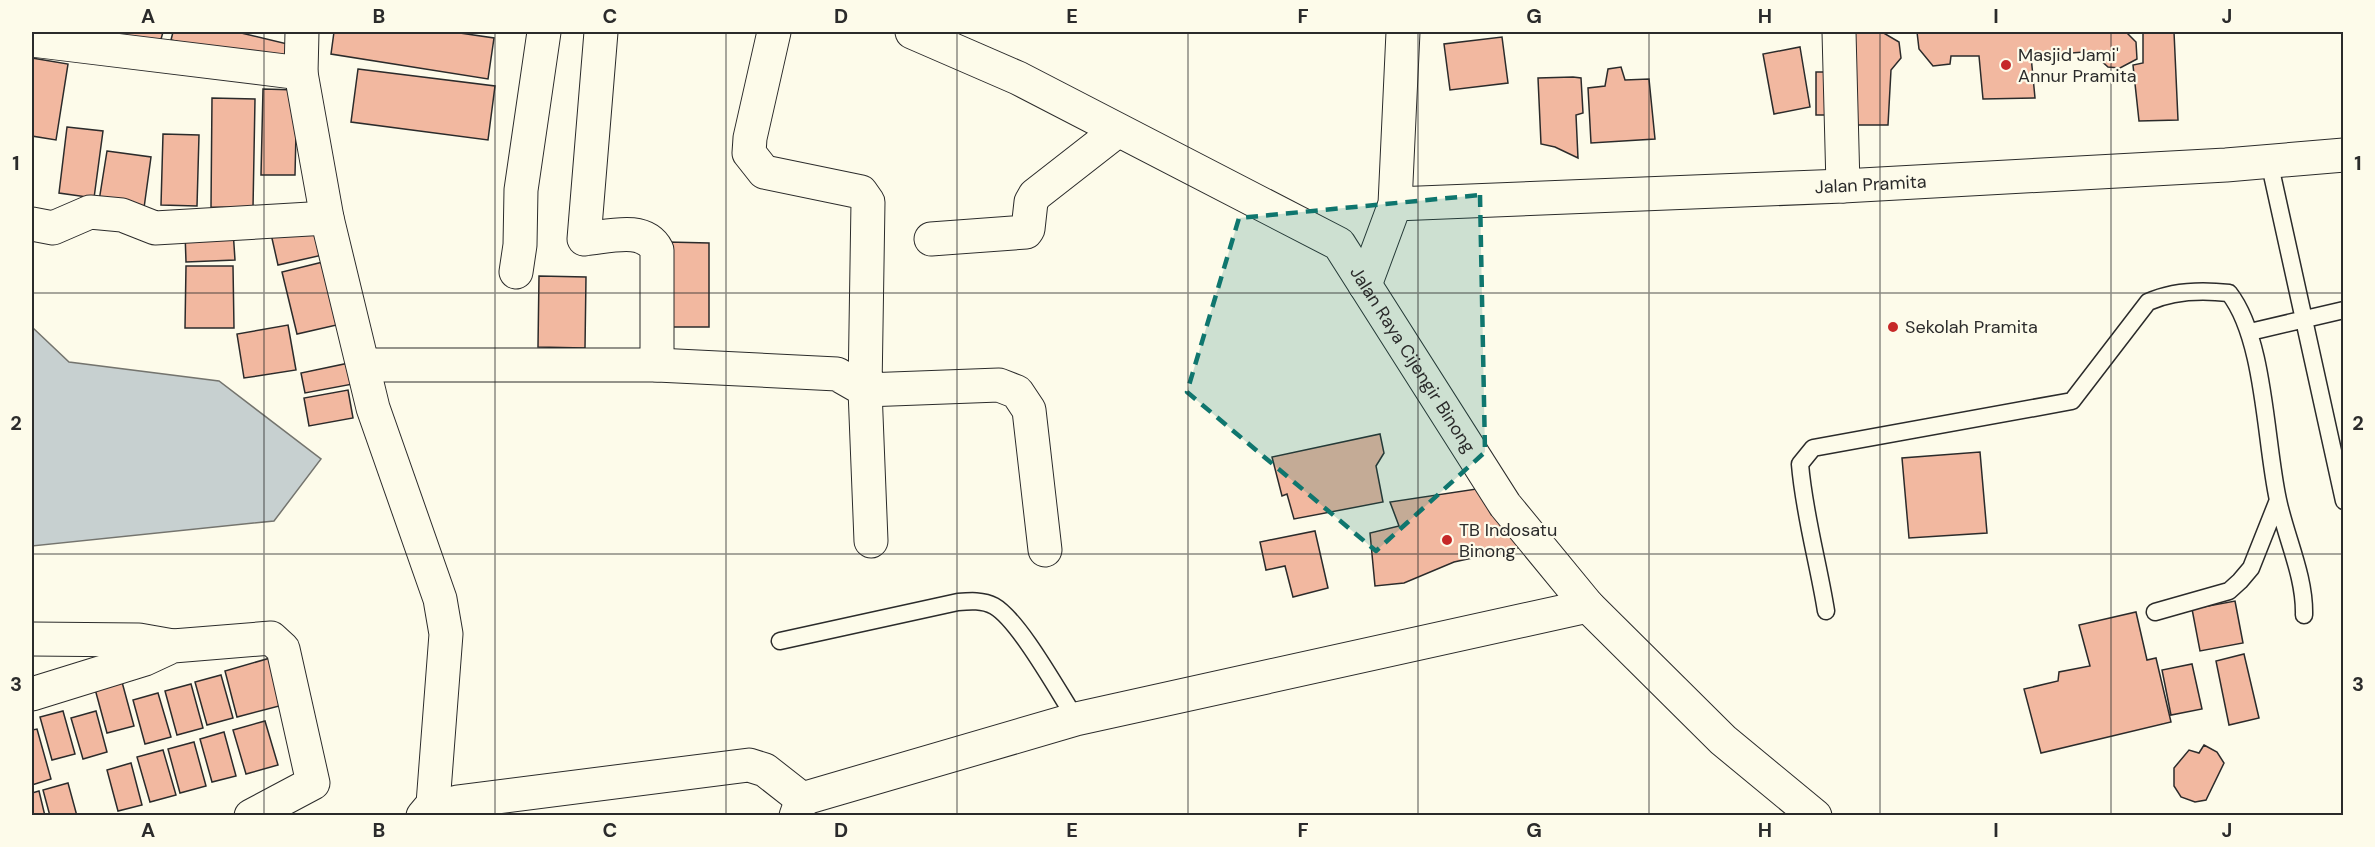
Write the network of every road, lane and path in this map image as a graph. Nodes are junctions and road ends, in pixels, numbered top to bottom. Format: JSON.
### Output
{"nodes":[{"id":1,"x":302,"y":32,"type":"edge"},
{"id":2,"x":543,"y":32,"type":"edge"},
{"id":3,"x":601,"y":32,"type":"edge"},
{"id":4,"x":774,"y":32,"type":"edge"},
{"id":5,"x":912,"y":32,"type":"edge"},
{"id":6,"x":1403,"y":32,"type":"edge"},
{"id":7,"x":1839,"y":32,"type":"edge"},
{"id":8,"x":32,"y":40,"type":"edge"},
{"id":9,"x":301,"y":73,"type":"junction"},
{"id":10,"x":1117,"y":131,"type":"junction"},
{"id":11,"x":2343,"y":155,"type":"edge"},
{"id":12,"x":2269,"y":161,"type":"junction"},
{"id":13,"x":1843,"y":186,"type":"junction"},
{"id":14,"x":1395,"y":204,"type":"junction"},
{"id":15,"x":327,"y":218,"type":"junction"},
{"id":16,"x":32,"y":224,"type":"edge"},
{"id":17,"x":931,"y":239,"type":"dead end"},
{"id":18,"x":1339,"y":244,"type":"junction"},
{"id":19,"x":516,"y":272,"type":"dead end"},
{"id":20,"x":1365,"y":285,"type":"junction"},
{"id":21,"x":2343,"y":310,"type":"edge"},
{"id":22,"x":2303,"y":317,"type":"junction"},
{"id":23,"x":2250,"y":332,"type":"junction"},
{"id":24,"x":364,"y":365,"type":"junction"},
{"id":25,"x":657,"y":365,"type":"junction"},
{"id":26,"x":866,"y":390,"type":"junction"},
{"id":27,"x":2278,"y":500,"type":"junction"},
{"id":28,"x":2343,"y":501,"type":"edge"},
{"id":29,"x":871,"y":541,"type":"dead end"},
{"id":30,"x":1044,"y":550,"type":"dead end"},
{"id":31,"x":1588,"y":606,"type":"junction"},
{"id":32,"x":1826,"y":611,"type":"dead end"},
{"id":33,"x":2155,"y":612,"type":"dead end"},
{"id":34,"x":2304,"y":615,"type":"dead end"},
{"id":35,"x":32,"y":639,"type":"edge"},
{"id":36,"x":780,"y":641,"type":"dead end"},
{"id":37,"x":173,"y":646,"type":"junction"},
{"id":38,"x":32,"y":694,"type":"edge"},
{"id":39,"x":1076,"y":720,"type":"junction"},
{"id":40,"x":313,"y":783,"type":"junction"},
{"id":41,"x":457,"y":802,"type":"dead end"},
{"id":42,"x":799,"y":808,"type":"edge"},
{"id":43,"x":251,"y":816,"type":"edge"},
{"id":44,"x":312,"y":816,"type":"edge"},
{"id":45,"x":423,"y":816,"type":"edge"},
{"id":46,"x":1815,"y":816,"type":"edge"}],
"edges":[{"from":1,"to":9,"type":"street"},
{"from":2,"to":19,"type":"street"},
{"from":3,"to":25,"type":"street"},
{"from":4,"to":26,"type":"street"},
{"from":5,"to":10,"type":"street"},
{"from":6,"to":14,"type":"street"},
{"from":7,"to":13,"type":"street"},
{"from":8,"to":9,"type":"street"},
{"from":9,"to":15,"type":"street"},
{"from":10,"to":17,"type":"street"},
{"from":10,"to":18,"type":"street"},
{"from":11,"to":12,"type":"street","name":"Jalan Pramita"},
{"from":12,"to":13,"type":"street","name":"Jalan Pramita"},
{"from":12,"to":22,"type":"lane"},
{"from":13,"to":14,"type":"street","name":"Jalan Pramita"},
{"from":14,"to":18,"type":"street"},
{"from":14,"to":20,"type":"street"},
{"from":15,"to":16,"type":"street"},
{"from":15,"to":24,"type":"street"},
{"from":18,"to":20,"type":"street","name":"Jalan Raya Cijengir Binong"},
{"from":20,"to":31,"type":"street","name":"Jalan Raya Cijengir Binong"},
{"from":21,"to":22,"type":"lane"},
{"from":22,"to":23,"type":"lane"},
{"from":22,"to":28,"type":"lane"},
{"from":23,"to":27,"type":"lane"},
{"from":23,"to":32,"type":"lane"},
{"from":24,"to":25,"type":"street"},
{"from":24,"to":45,"type":"street"},
{"from":25,"to":26,"type":"street"},
{"from":26,"to":29,"type":"street"},
{"from":26,"to":30,"type":"street"},
{"from":27,"to":33,"type":"lane"},
{"from":27,"to":34,"type":"lane"},
{"from":31,"to":39,"type":"street"},
{"from":31,"to":46,"type":"street","name":"Jalan Raya Cijengir Binong"},
{"from":35,"to":37,"type":"street"},
{"from":36,"to":39,"type":"lane"},
{"from":37,"to":38,"type":"street"},
{"from":37,"to":40,"type":"street"},
{"from":39,"to":42,"type":"street"},
{"from":40,"to":43,"type":"street"},
{"from":40,"to":44,"type":"street"},
{"from":41,"to":42,"type":"street"}]}
